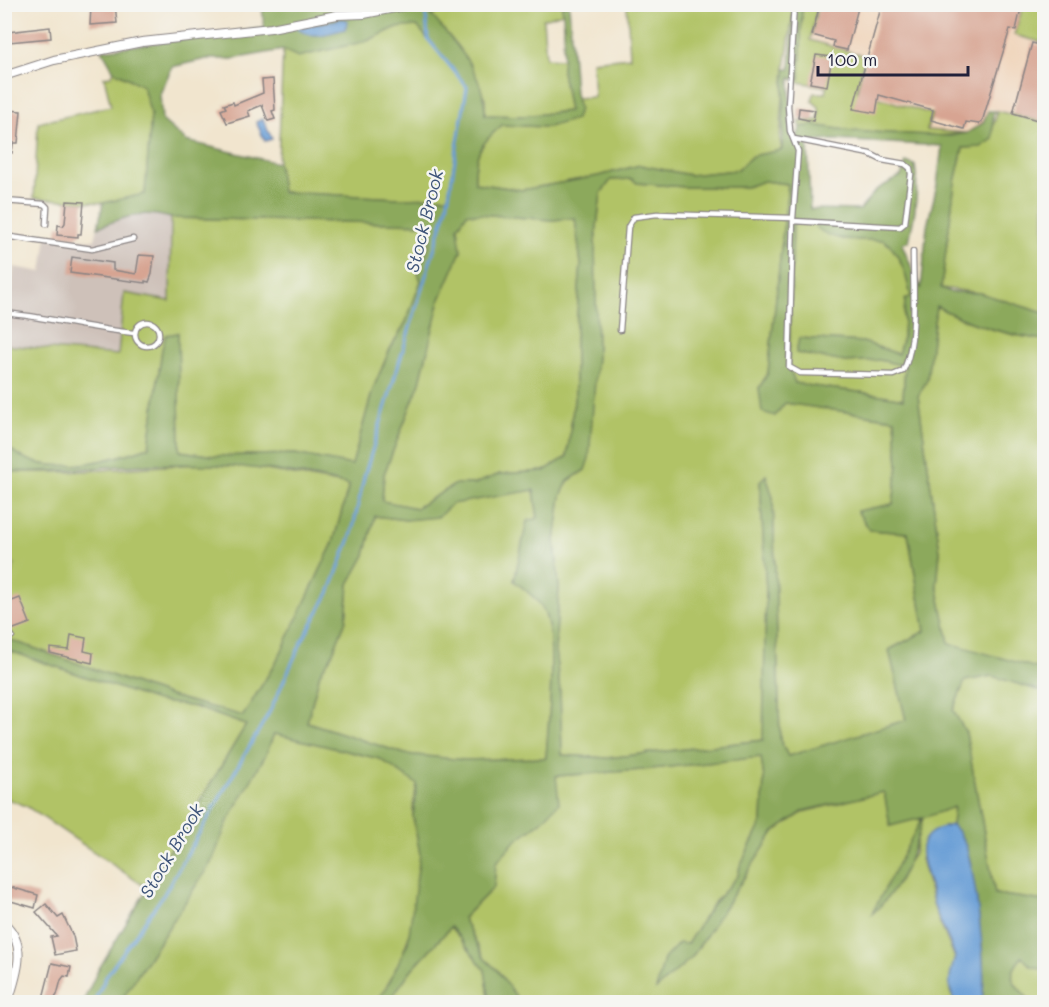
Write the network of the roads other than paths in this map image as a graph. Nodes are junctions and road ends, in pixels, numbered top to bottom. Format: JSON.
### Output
{"nodes":[{"id":1,"x":415,"y":4,"type":"edge"},
{"id":2,"x":794,"y":4,"type":"edge"},
{"id":3,"x":4,"y":76,"type":"edge"},
{"id":4,"x":793,"y":139,"type":"junction"},
{"id":5,"x":4,"y":201,"type":"edge"},
{"id":6,"x":793,"y":219,"type":"junction"},
{"id":7,"x":46,"y":224,"type":"dead end"},
{"id":8,"x":4,"y":236,"type":"edge"},
{"id":9,"x":133,"y":239,"type":"dead end"},
{"id":10,"x":913,"y":252,"type":"dead end"},
{"id":11,"x":4,"y":313,"type":"edge"},
{"id":12,"x":620,"y":330,"type":"dead end"},
{"id":13,"x":134,"y":333,"type":"junction"},
{"id":14,"x":4,"y":633,"type":"edge"},
{"id":15,"x":12,"y":636,"type":"dead end"},
{"id":16,"x":4,"y":923,"type":"edge"},
{"id":17,"x":8,"y":1002,"type":"edge"}],
"edges":[{"from":1,"to":3,"type":"street"},
{"from":2,"to":4,"type":"lane"},
{"from":4,"to":6,"type":"lane"},
{"from":4,"to":6,"type":"lane"},
{"from":5,"to":7,"type":"lane"},
{"from":6,"to":10,"type":"lane"},
{"from":6,"to":12,"type":"lane"},
{"from":8,"to":9,"type":"lane"},
{"from":11,"to":13,"type":"lane"},
{"from":13,"to":13,"type":"lane"},
{"from":14,"to":15,"type":"lane"},
{"from":16,"to":17,"type":"street"}]}
